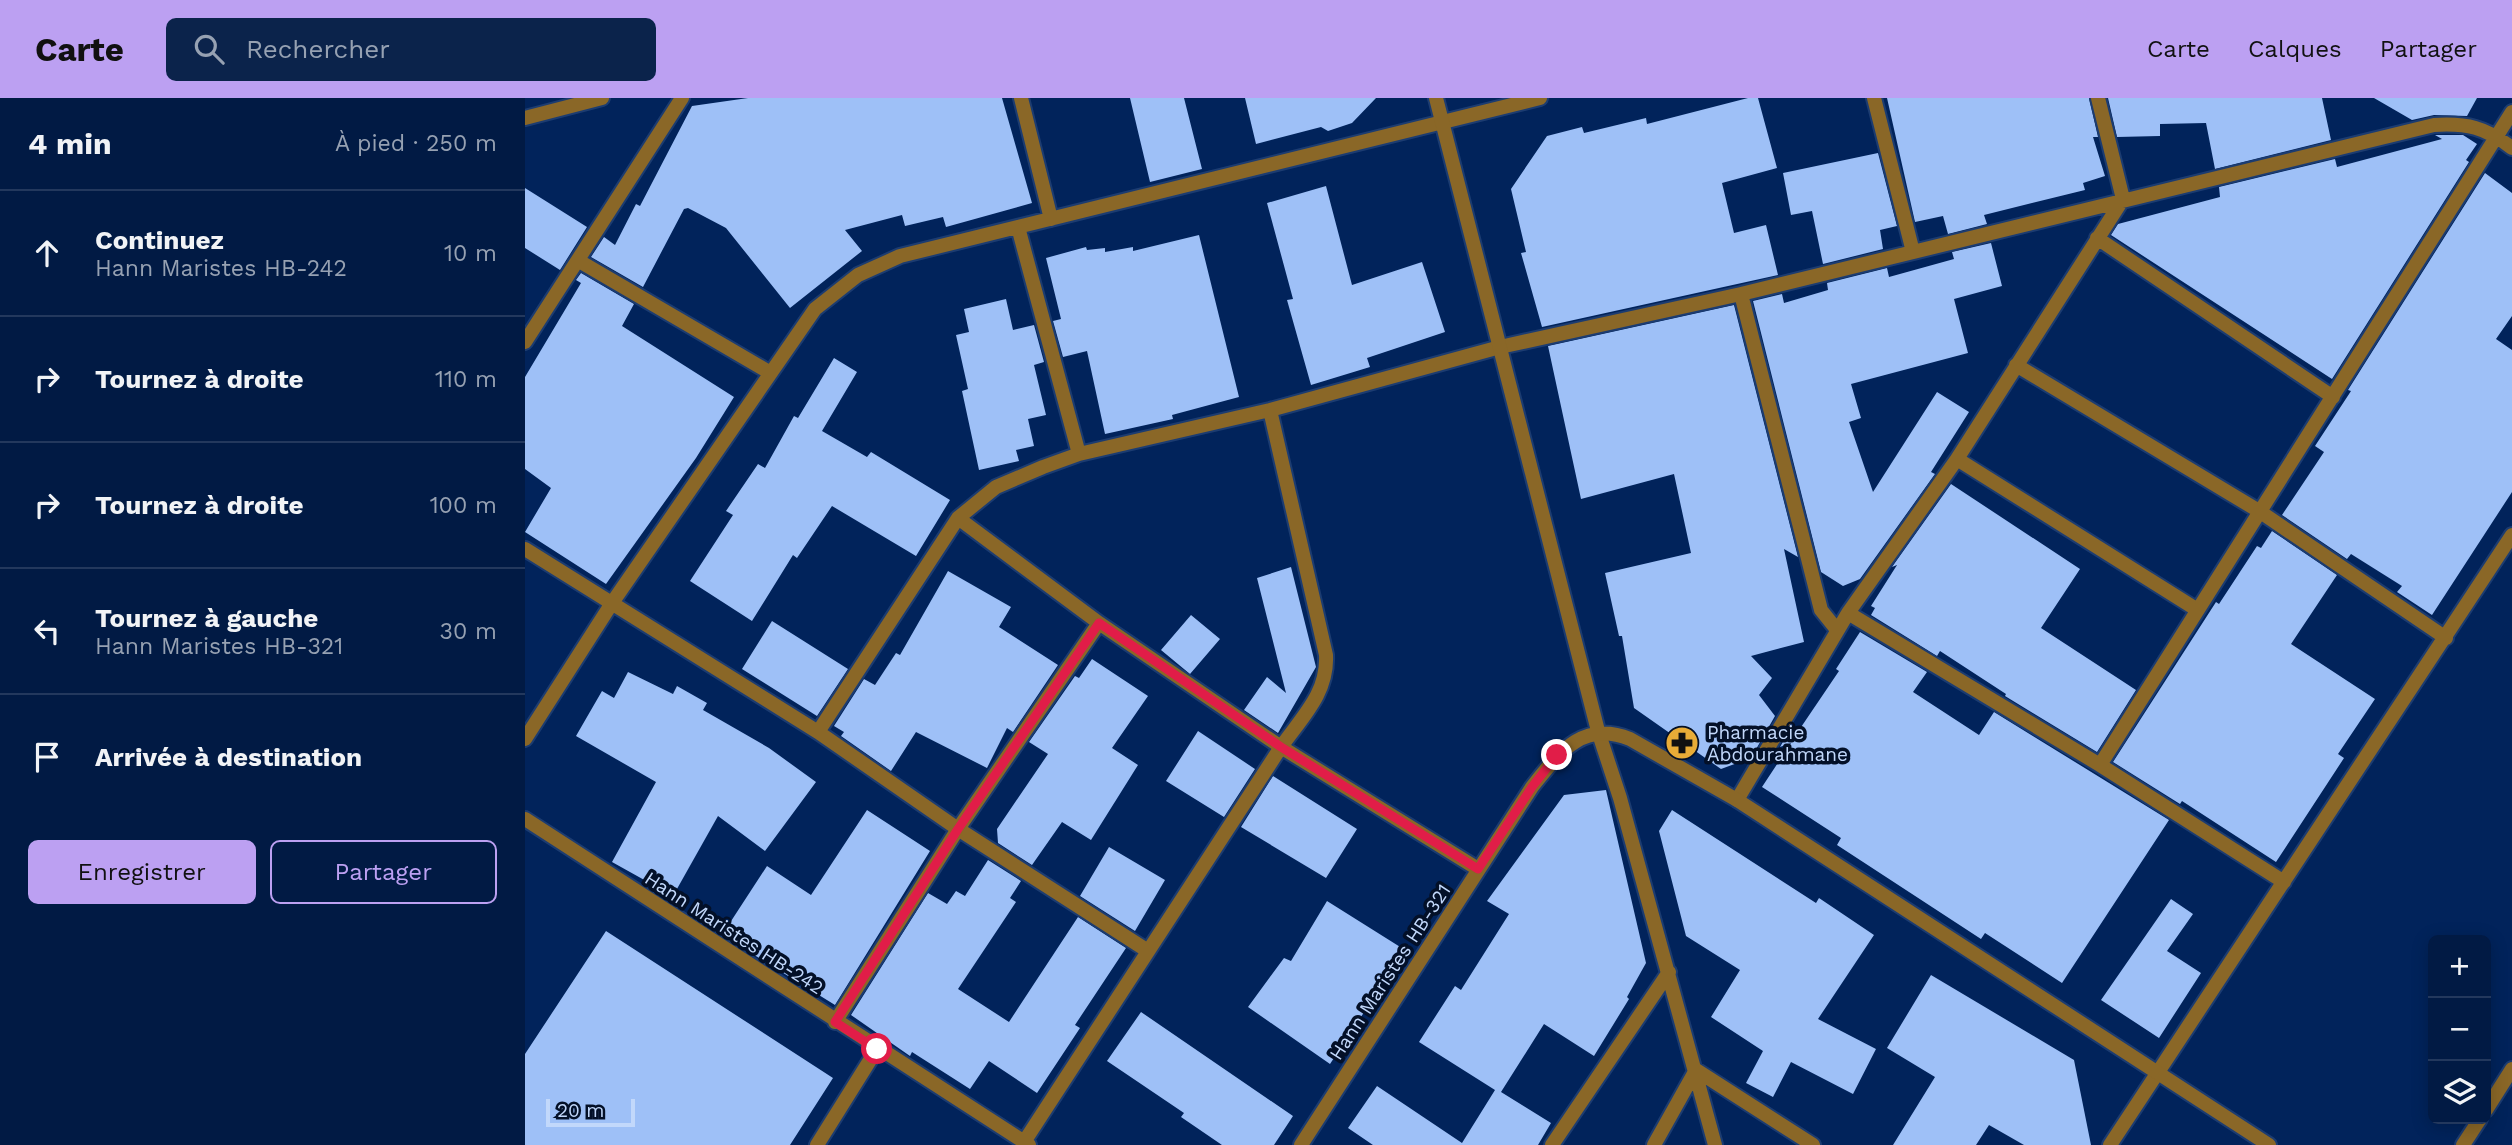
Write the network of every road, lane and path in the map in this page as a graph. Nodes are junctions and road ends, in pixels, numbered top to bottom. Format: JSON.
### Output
{"nodes":[{"id":1,"x":602,"y":98,"type":"edge"},
{"id":2,"x":682,"y":98,"type":"edge"},
{"id":3,"x":1021,"y":98,"type":"edge"},
{"id":4,"x":1436,"y":98,"type":"edge"},
{"id":5,"x":1540,"y":98,"type":"edge"},
{"id":6,"x":1874,"y":98,"type":"edge"},
{"id":7,"x":2098,"y":98,"type":"edge"},
{"id":8,"x":2512,"y":112,"type":"edge"},
{"id":9,"x":525,"y":118,"type":"edge"},
{"id":10,"x":1442,"y":121,"type":"junction"},
{"id":11,"x":2496,"y":136,"type":"junction"},
{"id":12,"x":2512,"y":148,"type":"edge"},
{"id":13,"x":2123,"y":199,"type":"junction"},
{"id":14,"x":1051,"y":219,"type":"junction"},
{"id":15,"x":1018,"y":227,"type":"junction"},
{"id":16,"x":2097,"y":238,"type":"junction"},
{"id":17,"x":1913,"y":252,"type":"junction"},
{"id":18,"x":579,"y":261,"type":"junction"},
{"id":19,"x":1741,"y":294,"type":"junction"},
{"id":20,"x":525,"y":342,"type":"edge"},
{"id":21,"x":1500,"y":347,"type":"junction"},
{"id":22,"x":2016,"y":365,"type":"junction"},
{"id":23,"x":769,"y":372,"type":"junction"},
{"id":24,"x":2333,"y":397,"type":"junction"},
{"id":25,"x":1270,"y":410,"type":"junction"},
{"id":26,"x":1079,"y":454,"type":"junction"},
{"id":27,"x":1957,"y":459,"type":"junction"},
{"id":28,"x":2259,"y":512,"type":"junction"},
{"id":29,"x":958,"y":518,"type":"junction"},
{"id":30,"x":2512,"y":535,"type":"edge"},
{"id":31,"x":525,"y":549,"type":"edge"},
{"id":32,"x":612,"y":603,"type":"junction"},
{"id":33,"x":2196,"y":609,"type":"junction"},
{"id":34,"x":1848,"y":613,"type":"junction"},
{"id":35,"x":1099,"y":623,"type":"junction"},
{"id":36,"x":1837,"y":630,"type":"junction"},
{"id":37,"x":2446,"y":638,"type":"junction"},
{"id":38,"x":1598,"y":731,"type":"junction"},
{"id":39,"x":818,"y":732,"type":"junction"},
{"id":40,"x":525,"y":739,"type":"edge"},
{"id":41,"x":1281,"y":747,"type":"junction"},
{"id":42,"x":2100,"y":765,"type":"junction"},
{"id":43,"x":1737,"y":800,"type":"junction"},
{"id":44,"x":525,"y":819,"type":"edge"},
{"id":45,"x":958,"y":829,"type":"junction"},
{"id":46,"x":1478,"y":869,"type":"junction"},
{"id":47,"x":2284,"y":882,"type":"junction"},
{"id":48,"x":1148,"y":951,"type":"junction"},
{"id":49,"x":1668,"y":972,"type":"junction"},
{"id":50,"x":835,"y":1022,"type":"junction"},
{"id":51,"x":877,"y":1049,"type":"junction"},
{"id":52,"x":2512,"y":1069,"type":"edge"},
{"id":53,"x":1696,"y":1070,"type":"junction"},
{"id":54,"x":2158,"y":1074,"type":"junction"},
{"id":55,"x":2491,"y":1102,"type":"edge"},
{"id":56,"x":2477,"y":1124,"type":"edge"},
{"id":57,"x":1027,"y":1143,"type":"edge"},
{"id":58,"x":817,"y":1145,"type":"edge"},
{"id":59,"x":1301,"y":1145,"type":"edge"},
{"id":60,"x":1552,"y":1145,"type":"edge"},
{"id":61,"x":1654,"y":1145,"type":"edge"},
{"id":62,"x":1715,"y":1145,"type":"edge"},
{"id":63,"x":1812,"y":1145,"type":"edge"},
{"id":64,"x":2110,"y":1145,"type":"edge"},
{"id":65,"x":2269,"y":1145,"type":"edge"},
{"id":66,"x":2463,"y":1145,"type":"edge"}],
"edges":[{"from":1,"to":9,"type":"street"},
{"from":2,"to":18,"type":"street"},
{"from":3,"to":14,"type":"street"},
{"from":4,"to":10,"type":"street"},
{"from":5,"to":10,"type":"street"},
{"from":6,"to":17,"type":"street"},
{"from":7,"to":13,"type":"street"},
{"from":8,"to":11,"type":"street"},
{"from":10,"to":14,"type":"street"},
{"from":10,"to":21,"type":"street"},
{"from":11,"to":12,"type":"street"},
{"from":11,"to":13,"type":"street"},
{"from":11,"to":24,"type":"street"},
{"from":13,"to":16,"type":"street"},
{"from":13,"to":17,"type":"street"},
{"from":14,"to":15,"type":"street"},
{"from":15,"to":23,"type":"street"},
{"from":15,"to":26,"type":"street"},
{"from":16,"to":22,"type":"street"},
{"from":16,"to":24,"type":"street"},
{"from":17,"to":19,"type":"street"},
{"from":18,"to":20,"type":"street"},
{"from":18,"to":23,"type":"street"},
{"from":19,"to":21,"type":"street"},
{"from":19,"to":36,"type":"street"},
{"from":21,"to":25,"type":"street"},
{"from":21,"to":38,"type":"street"},
{"from":22,"to":27,"type":"street"},
{"from":22,"to":28,"type":"street"},
{"from":23,"to":32,"type":"street"},
{"from":24,"to":28,"type":"street"},
{"from":25,"to":26,"type":"street"},
{"from":25,"to":41,"type":"street"},
{"from":26,"to":29,"type":"street"},
{"from":27,"to":33,"type":"street"},
{"from":27,"to":34,"type":"street"},
{"from":28,"to":33,"type":"street"},
{"from":28,"to":37,"type":"street"},
{"from":29,"to":35,"type":"street"},
{"from":29,"to":39,"type":"street"},
{"from":30,"to":37,"type":"street"},
{"from":31,"to":32,"type":"street"},
{"from":32,"to":39,"type":"street"},
{"from":32,"to":40,"type":"street"},
{"from":33,"to":42,"type":"street"},
{"from":34,"to":36,"type":"street"},
{"from":34,"to":42,"type":"street"},
{"from":35,"to":41,"type":"street"},
{"from":35,"to":45,"type":"street"},
{"from":36,"to":43,"type":"street"},
{"from":37,"to":47,"type":"street"},
{"from":38,"to":43,"type":"street"},
{"from":38,"to":46,"type":"street","name":"Hann Maristes HB-321"},
{"from":38,"to":49,"type":"street"},
{"from":39,"to":45,"type":"street"},
{"from":41,"to":46,"type":"street"},
{"from":41,"to":48,"type":"street"},
{"from":42,"to":47,"type":"street"},
{"from":43,"to":54,"type":"street"},
{"from":44,"to":50,"type":"street","name":"Hann Maristes HB-242"},
{"from":45,"to":48,"type":"street"},
{"from":45,"to":50,"type":"street"},
{"from":46,"to":59,"type":"street","name":"Hann Maristes HB-321"},
{"from":47,"to":54,"type":"street"},
{"from":48,"to":57,"type":"street"},
{"from":49,"to":53,"type":"street"},
{"from":49,"to":60,"type":"street"},
{"from":50,"to":51,"type":"street","name":"Hann Maristes HB-242"},
{"from":51,"to":57,"type":"street","name":"Hann Maristes HB-242"},
{"from":51,"to":58,"type":"street"},
{"from":52,"to":55,"type":"street"},
{"from":53,"to":61,"type":"street"},
{"from":53,"to":62,"type":"street"},
{"from":53,"to":63,"type":"street"},
{"from":54,"to":64,"type":"street"},
{"from":54,"to":65,"type":"street"},
{"from":56,"to":66,"type":"street"}]}
